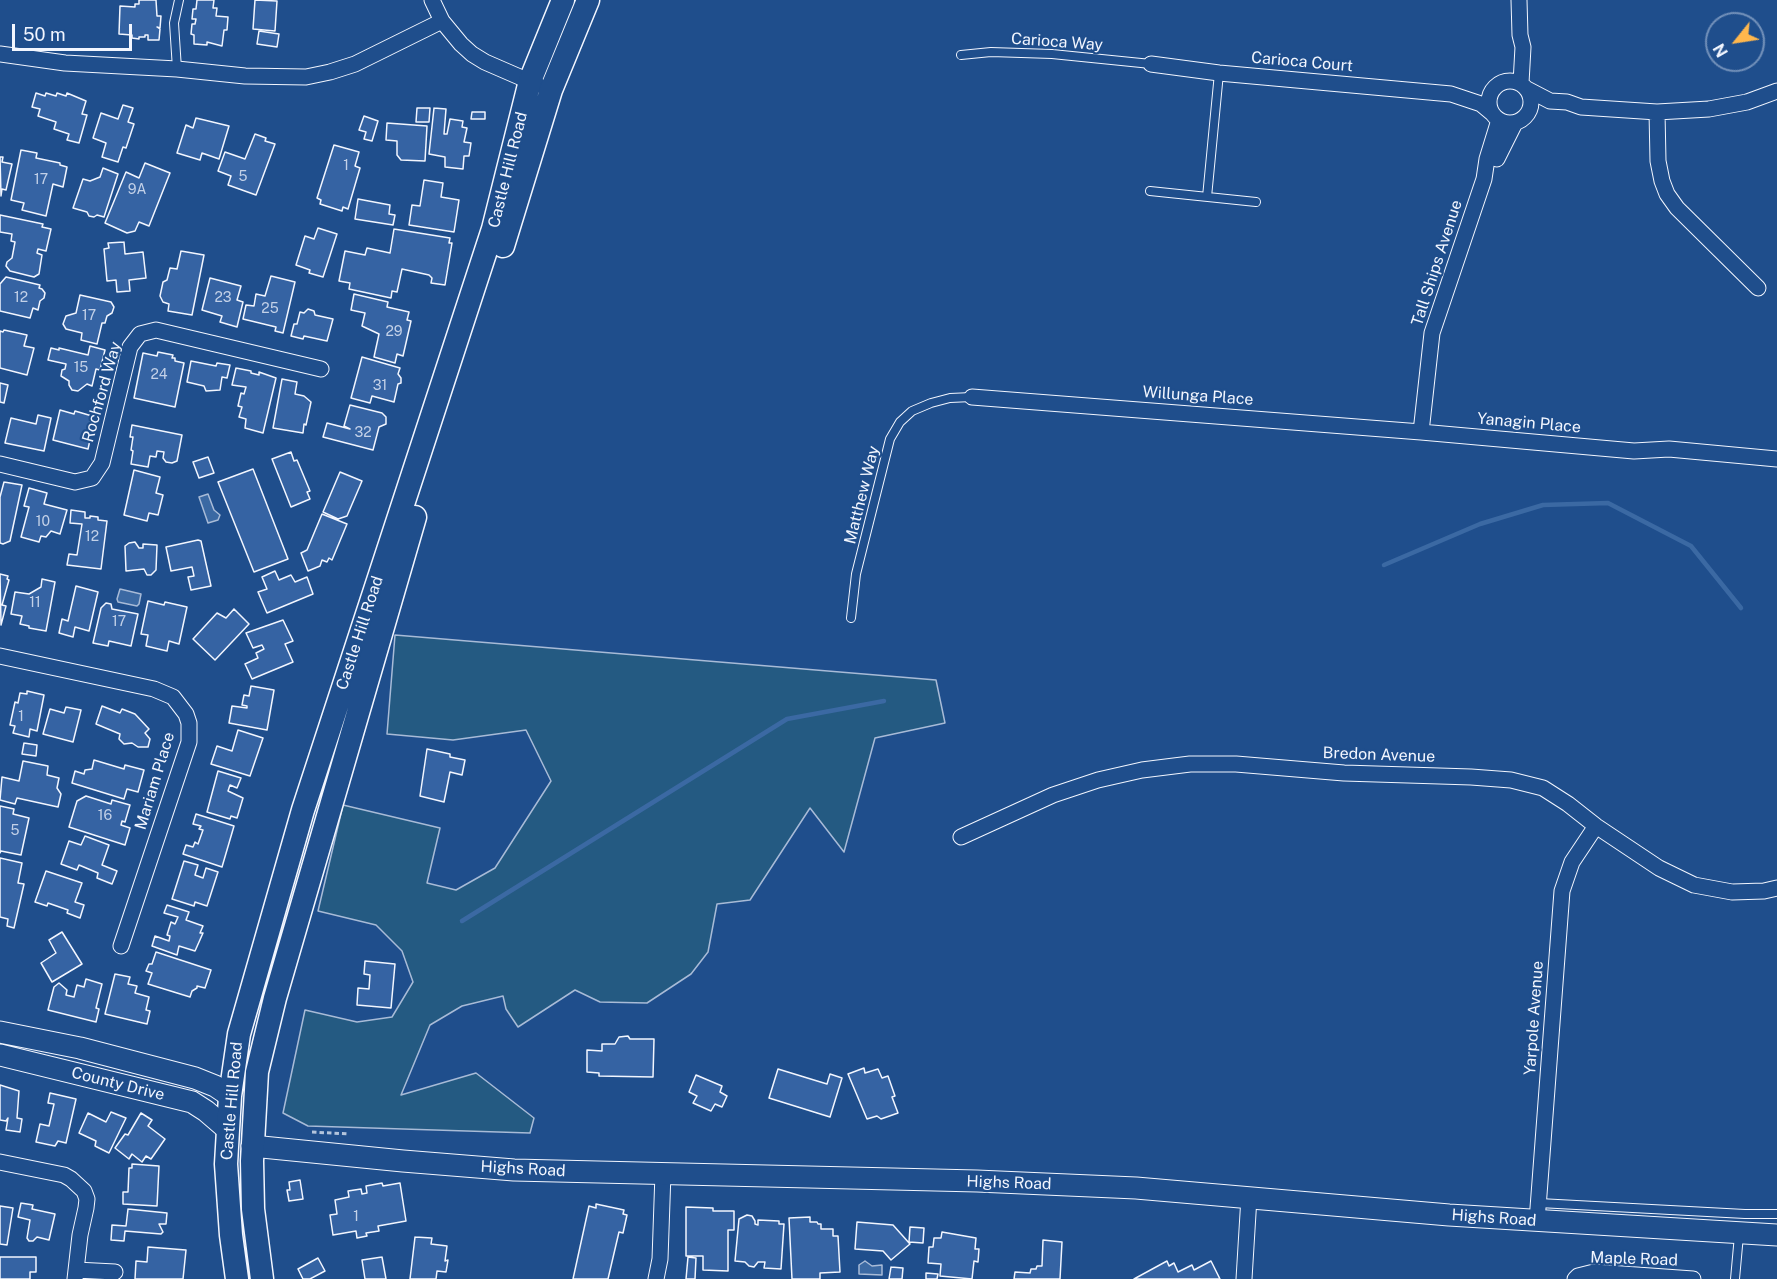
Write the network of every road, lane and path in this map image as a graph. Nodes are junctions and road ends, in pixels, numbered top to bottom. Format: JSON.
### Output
{"nodes":[{"id":1,"x":179,"y":0,"type":"edge"},
{"id":2,"x":432,"y":0,"type":"edge"},
{"id":3,"x":563,"y":0,"type":"edge"},
{"id":4,"x":588,"y":0,"type":"edge"},
{"id":5,"x":1520,"y":0,"type":"edge"},
{"id":6,"x":442,"y":21,"type":"junction"},
{"id":7,"x":1520,"y":35,"type":"junction"},
{"id":8,"x":0,"y":54,"type":"edge"},
{"id":9,"x":961,"y":54,"type":"dead end"},
{"id":10,"x":1150,"y":64,"type":"joint"},
{"id":11,"x":177,"y":69,"type":"junction"},
{"id":12,"x":1219,"y":73,"type":"junction"},
{"id":13,"x":531,"y":81,"type":"junction"},
{"id":14,"x":1501,"y":82,"type":"junction"},
{"id":15,"x":1524,"y":86,"type":"junction"},
{"id":16,"x":551,"y":90,"type":"junction"},
{"id":17,"x":1777,"y":91,"type":"edge"},
{"id":18,"x":1451,"y":94,"type":"junction"},
{"id":19,"x":1581,"y":107,"type":"junction"},
{"id":20,"x":1657,"y":111,"type":"junction"},
{"id":21,"x":1528,"y":113,"type":"junction"},
{"id":22,"x":1496,"y":117,"type":"junction"},
{"id":23,"x":1515,"y":123,"type":"junction"},
{"id":24,"x":1484,"y":178,"type":"junction"},
{"id":25,"x":1150,"y":190,"type":"dead end"},
{"id":26,"x":1208,"y":197,"type":"junction"},
{"id":27,"x":1256,"y":202,"type":"dead end"},
{"id":28,"x":1758,"y":288,"type":"dead end"},
{"id":29,"x":321,"y":369,"type":"dead end"},
{"id":30,"x":972,"y":397,"type":"joint"},
{"id":31,"x":1421,"y":432,"type":"junction"},
{"id":32,"x":1777,"y":459,"type":"edge"},
{"id":33,"x":0,"y":464,"type":"edge"},
{"id":34,"x":851,"y":618,"type":"dead end"},
{"id":35,"x":0,"y":656,"type":"edge"},
{"id":36,"x":1596,"y":826,"type":"junction"},
{"id":37,"x":962,"y":837,"type":"dead end"},
{"id":38,"x":1777,"y":888,"type":"edge"},
{"id":39,"x":121,"y":946,"type":"dead end"},
{"id":40,"x":0,"y":1032,"type":"edge"},
{"id":41,"x":0,"y":1055,"type":"edge"},
{"id":42,"x":230,"y":1096,"type":"junction"},
{"id":43,"x":227,"y":1129,"type":"junction"},
{"id":44,"x":310,"y":1132,"type":"dead end"},
{"id":45,"x":349,"y":1134,"type":"dead end"},
{"id":46,"x":252,"y":1146,"type":"junction"},
{"id":47,"x":0,"y":1162,"type":"edge"},
{"id":48,"x":226,"y":1164,"type":"junction"},
{"id":49,"x":663,"y":1173,"type":"junction"},
{"id":50,"x":1249,"y":1197,"type":"junction"},
{"id":51,"x":1538,"y":1212,"type":"junction"},
{"id":52,"x":1777,"y":1214,"type":"edge"},
{"id":53,"x":1739,"y":1233,"type":"junction"},
{"id":54,"x":1773,"y":1234,"type":"edge"},
{"id":55,"x":116,"y":1272,"type":"dead end"},
{"id":56,"x":76,"y":1275,"type":"edge"},
{"id":57,"x":237,"y":1279,"type":"edge"},
{"id":58,"x":262,"y":1279,"type":"edge"},
{"id":59,"x":656,"y":1279,"type":"edge"},
{"id":60,"x":1244,"y":1279,"type":"edge"},
{"id":61,"x":1575,"y":1279,"type":"edge"},
{"id":62,"x":1693,"y":1279,"type":"edge"},
{"id":63,"x":1735,"y":1279,"type":"edge"}],
"edges":[{"from":1,"to":11,"type":"lane"},
{"from":2,"to":6,"type":"street"},
{"from":3,"to":13,"type":"main road","name":"Castle Hill Road"},
{"from":4,"to":16,"type":"main road","name":"Castle Hill Road"},
{"from":5,"to":7,"type":"street"},
{"from":6,"to":11,"type":"street"},
{"from":6,"to":13,"type":"street"},
{"from":7,"to":14,"type":"street"},
{"from":7,"to":15,"type":"street"},
{"from":8,"to":11,"type":"street"},
{"from":9,"to":10,"type":"lane","name":"Carioca Way"},
{"from":10,"to":12,"type":"street","name":"Carioca Court"},
{"from":12,"to":18,"type":"street","name":"Carioca Court"},
{"from":12,"to":26,"type":"lane"},
{"from":13,"to":16,"type":"street"},
{"from":13,"to":42,"type":"main road","name":"Castle Hill Road"},
{"from":14,"to":15,"type":"street"},
{"from":14,"to":18,"type":"street","name":"Carioca Court"},
{"from":14,"to":22,"type":"street"},
{"from":15,"to":19,"type":"street"},
{"from":15,"to":21,"type":"street"},
{"from":16,"to":46,"type":"main road","name":"Castle Hill Road"},
{"from":17,"to":20,"type":"street"},
{"from":18,"to":22,"type":"street","name":"Carioca Court"},
{"from":19,"to":20,"type":"street"},
{"from":19,"to":21,"type":"street"},
{"from":20,"to":28,"type":"street"},
{"from":21,"to":23,"type":"street"},
{"from":22,"to":23,"type":"street"},
{"from":22,"to":24,"type":"street","name":"Tall Ships Avenue"},
{"from":23,"to":24,"type":"street","name":"Tall Ships Avenue"},
{"from":24,"to":31,"type":"street","name":"Tall Ships Avenue"},
{"from":25,"to":26,"type":"lane"},
{"from":26,"to":27,"type":"lane"},
{"from":29,"to":33,"type":"street","name":"Rochford Way"},
{"from":30,"to":31,"type":"street","name":"Willunga Place"},
{"from":30,"to":34,"type":"lane","name":"Matthew Way"},
{"from":31,"to":32,"type":"street","name":"Yanagin Place"},
{"from":35,"to":39,"type":"street","name":"Mariam Place"},
{"from":36,"to":37,"type":"street","name":"Bredon Avenue"},
{"from":36,"to":38,"type":"street","name":"Bredon Avenue"},
{"from":36,"to":51,"type":"street","name":"Yarpole Avenue"},
{"from":40,"to":42,"type":"street","name":"County Drive"},
{"from":41,"to":43,"type":"street","name":"County Drive"},
{"from":42,"to":43,"type":"main road","name":"Castle Hill Road"},
{"from":42,"to":46,"type":"main road"},
{"from":43,"to":46,"type":"main road"},
{"from":43,"to":48,"type":"main road","name":"Castle Hill Road"},
{"from":44,"to":45,"type":"path"},
{"from":46,"to":48,"type":"main road"},
{"from":46,"to":49,"type":"street","name":"Highs Road"},
{"from":46,"to":58,"type":"main road","name":"Castle Hill Road"},
{"from":47,"to":56,"type":"street"},
{"from":48,"to":57,"type":"main road","name":"Castle Hill Road"},
{"from":49,"to":50,"type":"street","name":"Highs Road"},
{"from":49,"to":59,"type":"street"},
{"from":50,"to":51,"type":"street","name":"Highs Road"},
{"from":50,"to":60,"type":"street"},
{"from":51,"to":52,"type":"lane"},
{"from":51,"to":53,"type":"street","name":"Highs Road"},
{"from":53,"to":54,"type":"street","name":"Highs Road"},
{"from":53,"to":63,"type":"lane"},
{"from":55,"to":56,"type":"street"},
{"from":61,"to":62,"type":"street","name":"Maple Road"}]}
